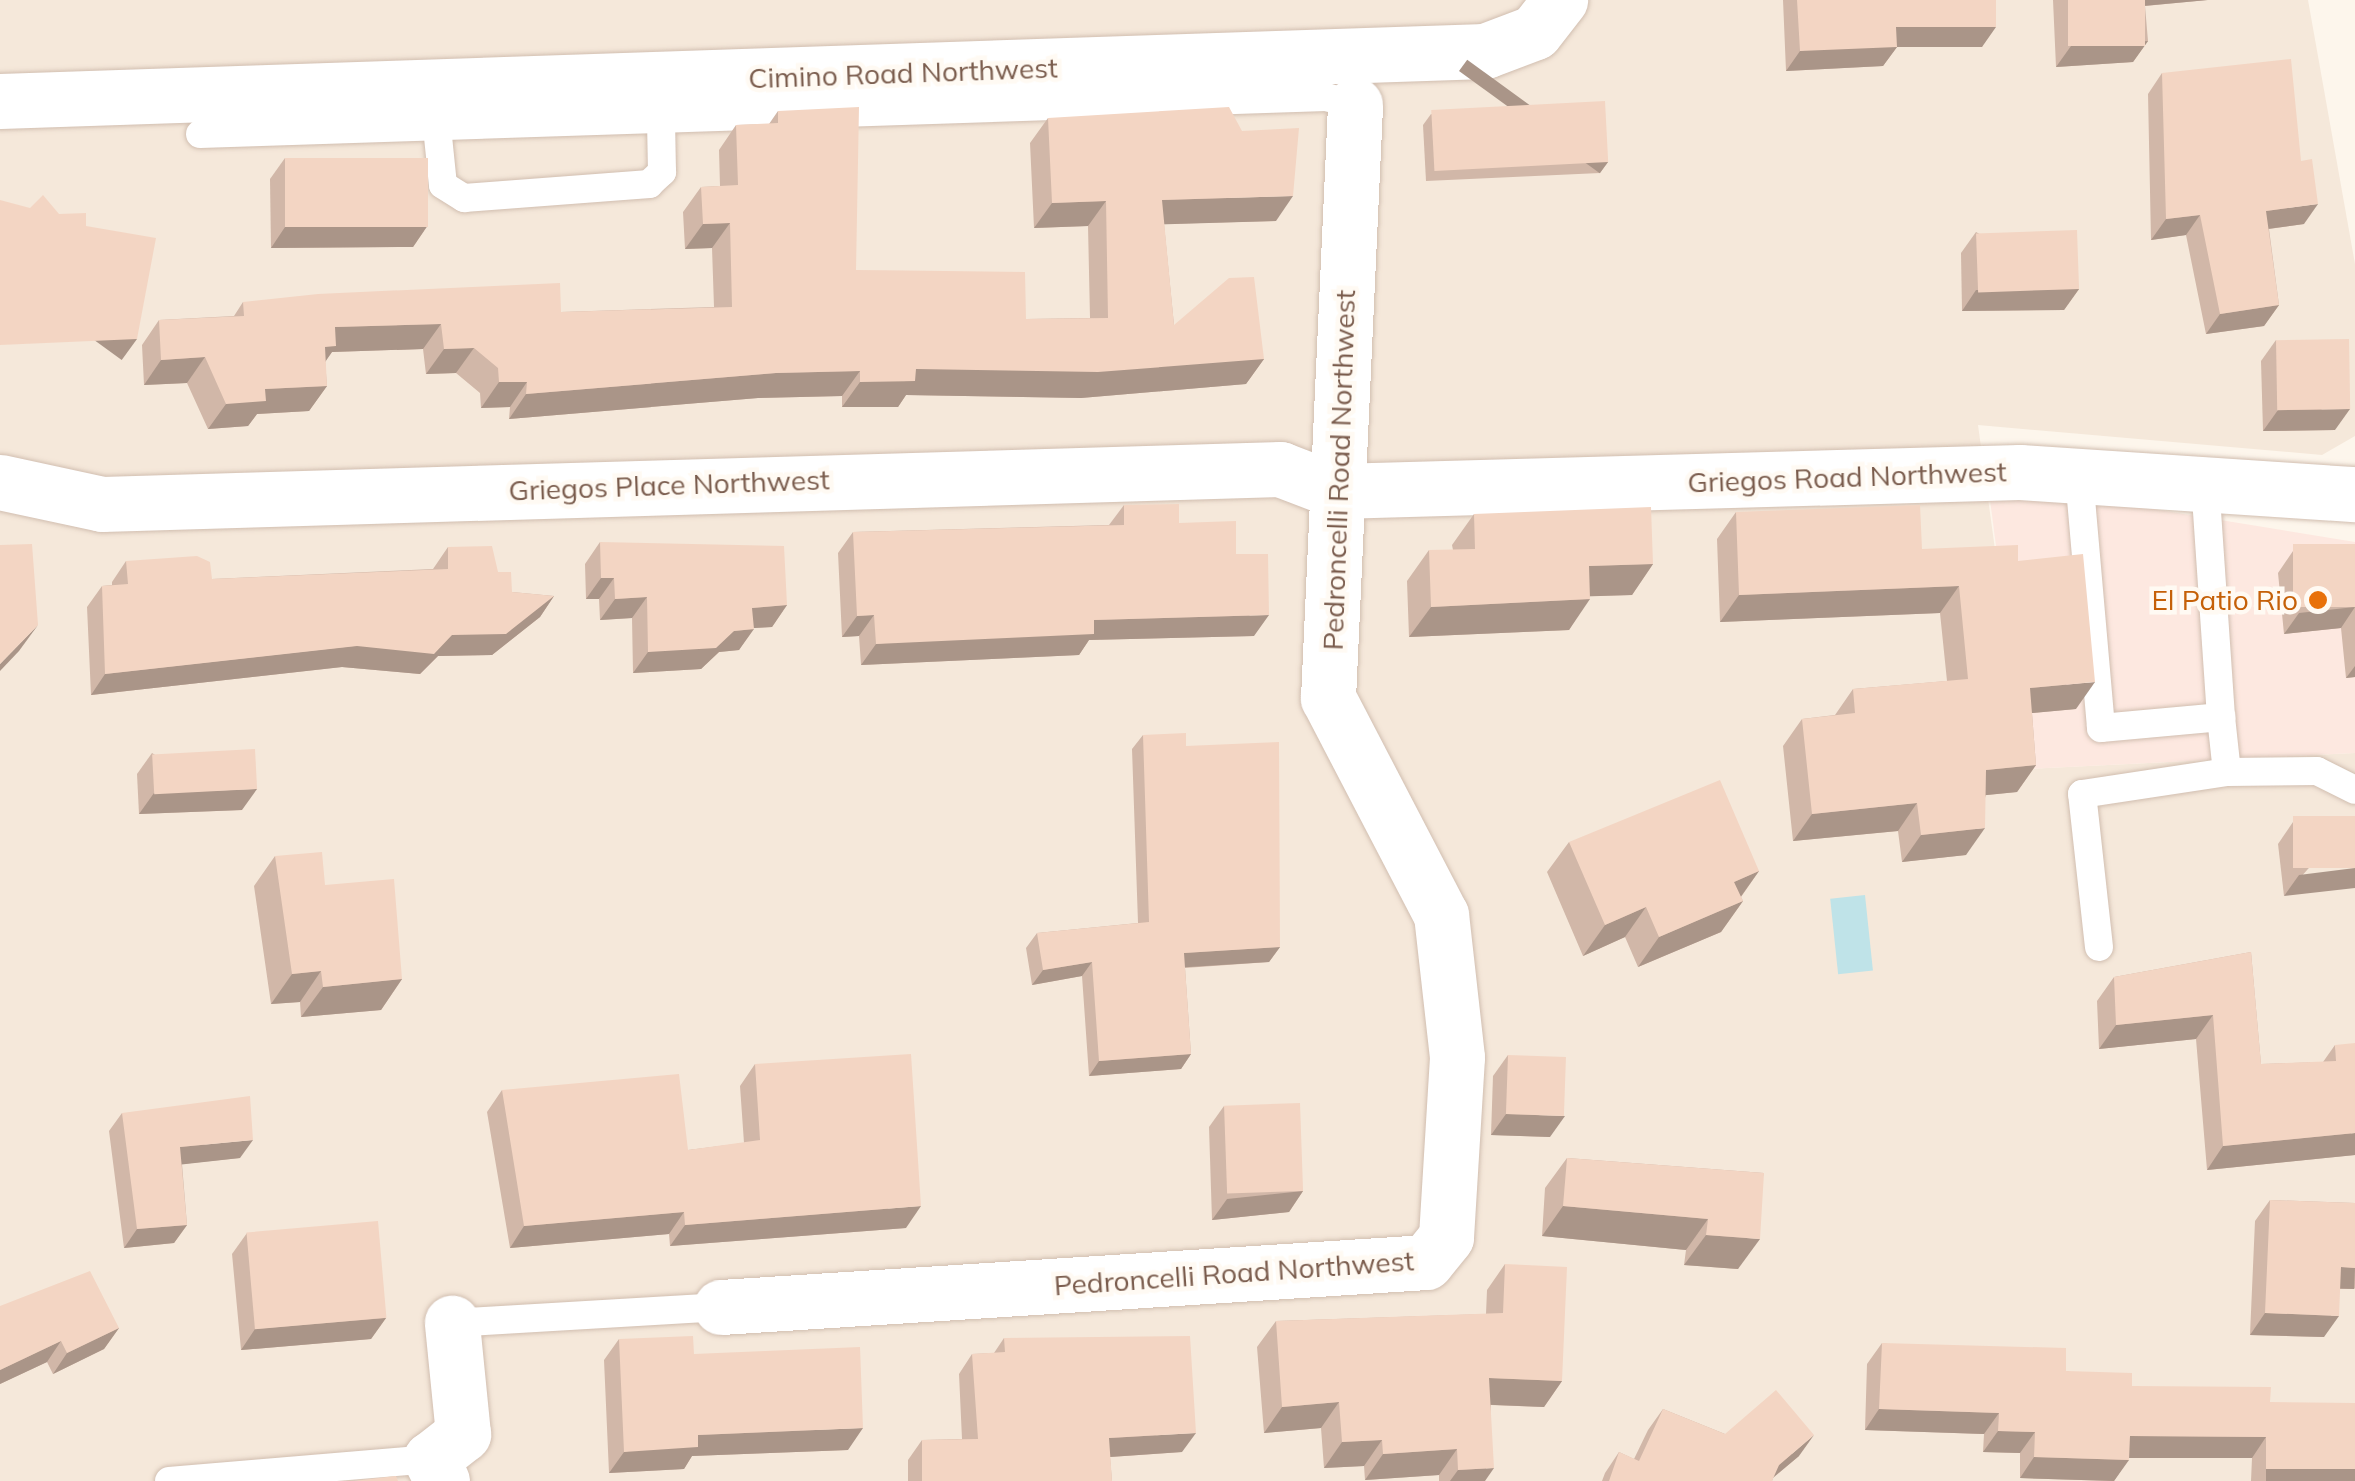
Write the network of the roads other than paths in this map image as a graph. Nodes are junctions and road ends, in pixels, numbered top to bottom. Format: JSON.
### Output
{"nodes":[{"id":1,"x":1560,"y":0,"type":"edge"},
{"id":2,"x":0,"y":101,"type":"edge"},
{"id":3,"x":1354,"y":106,"type":"joint"},
{"id":4,"x":213,"y":116,"type":"junction"},
{"id":5,"x":661,"y":120,"type":"junction"},
{"id":6,"x":438,"y":127,"type":"junction"},
{"id":7,"x":2080,"y":476,"type":"junction"},
{"id":8,"x":0,"y":482,"type":"edge"},
{"id":9,"x":2205,"y":482,"type":"junction"},
{"id":10,"x":1338,"y":490,"type":"junction"},
{"id":11,"x":2355,"y":494,"type":"edge"},
{"id":12,"x":2220,"y":717,"type":"junction"},
{"id":13,"x":2227,"y":772,"type":"junction"},
{"id":14,"x":2355,"y":790,"type":"edge"},
{"id":15,"x":2100,"y":947,"type":"dead end"},
{"id":16,"x":721,"y":1307,"type":"joint"},
{"id":17,"x":452,"y":1323,"type":"joint"},
{"id":18,"x":436,"y":1470,"type":"edge"},
{"id":19,"x":169,"y":1481,"type":"edge"}],
"edges":[{"from":1,"to":4,"type":"street","name":"Cimino Road Northwest"},
{"from":2,"to":4,"type":"street","name":"Cimino Road Northwest"},
{"from":3,"to":5,"type":"lane"},
{"from":3,"to":10,"type":"street","name":"Pedroncelli Road Northwest"},
{"from":4,"to":6,"type":"lane"},
{"from":5,"to":6,"type":"lane"},
{"from":5,"to":6,"type":"lane"},
{"from":7,"to":9,"type":"street","name":"Griegos Road Northwest"},
{"from":7,"to":10,"type":"street","name":"Griegos Road Northwest"},
{"from":7,"to":12,"type":"lane"},
{"from":8,"to":10,"type":"street","name":"Griegos Place Northwest"},
{"from":9,"to":11,"type":"street","name":"Griegos Road Northwest"},
{"from":9,"to":12,"type":"lane"},
{"from":10,"to":16,"type":"street","name":"Pedroncelli Road Northwest"},
{"from":12,"to":13,"type":"lane"},
{"from":13,"to":14,"type":"lane"},
{"from":13,"to":15,"type":"lane"},
{"from":16,"to":17,"type":"lane","name":"Pedroncelli Road Northwest"},
{"from":17,"to":18,"type":"street"},
{"from":18,"to":19,"type":"lane"}]}
